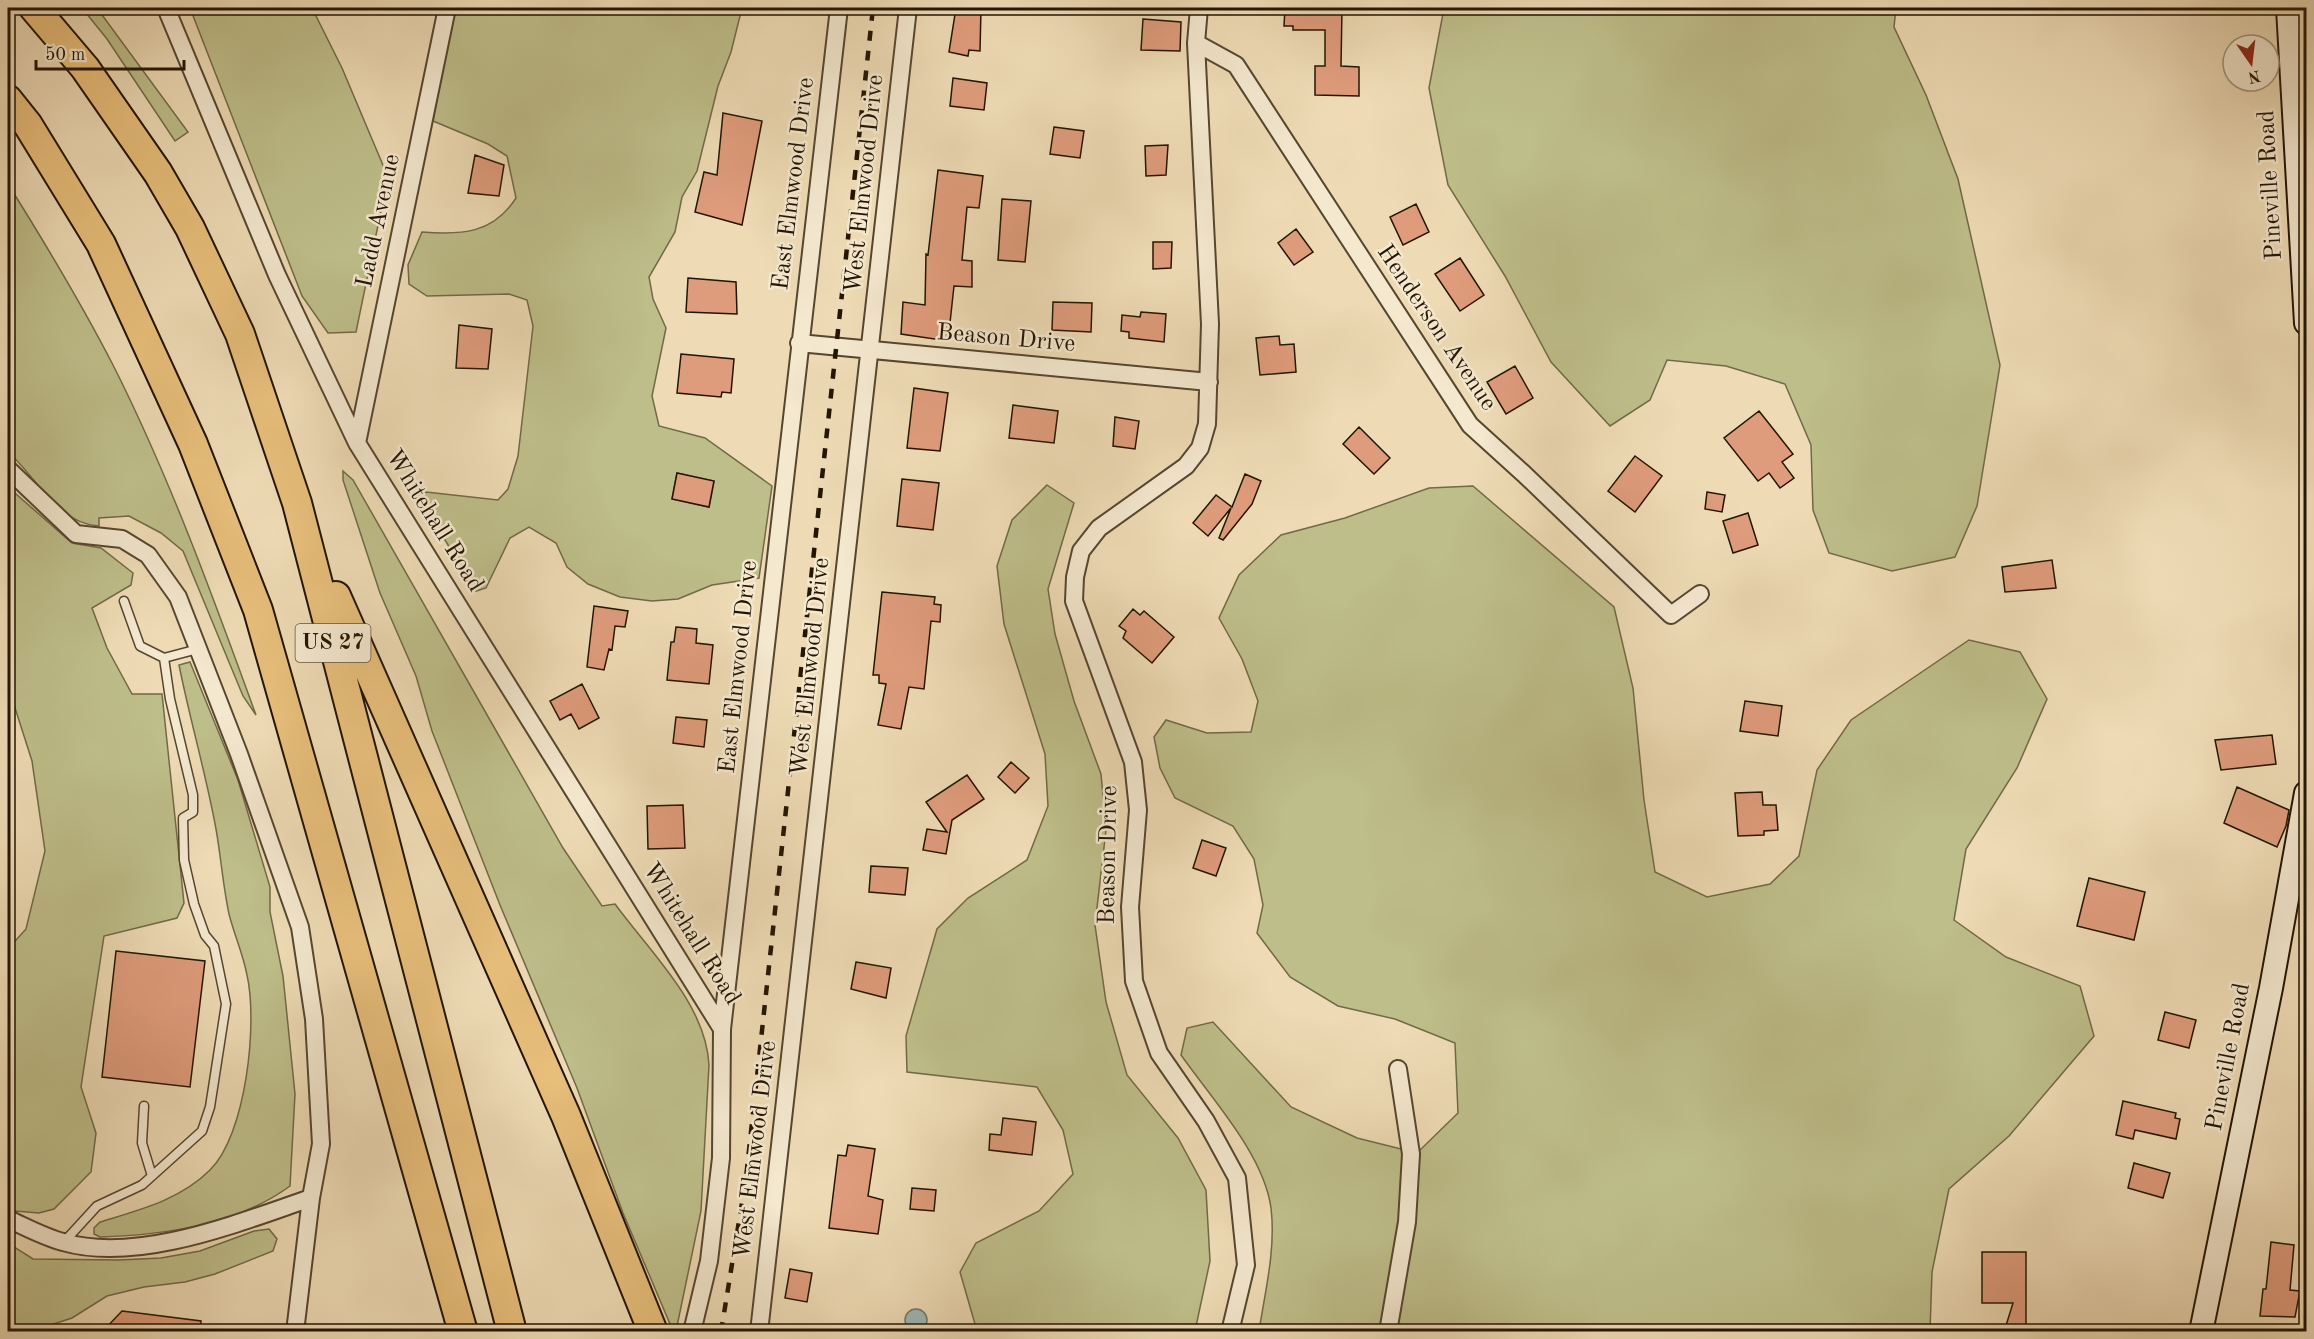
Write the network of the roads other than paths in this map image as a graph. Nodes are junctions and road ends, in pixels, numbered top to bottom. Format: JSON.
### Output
{"nodes":[{"id":1,"x":34,"y":8,"type":"edge"},
{"id":2,"x":166,"y":8,"type":"edge"},
{"id":3,"x":447,"y":8,"type":"edge"},
{"id":4,"x":839,"y":8,"type":"edge"},
{"id":5,"x":908,"y":8,"type":"edge"},
{"id":6,"x":1199,"y":8,"type":"edge"},
{"id":7,"x":2288,"y":8,"type":"edge"},
{"id":8,"x":1196,"y":43,"type":"junction"},
{"id":9,"x":8,"y":100,"type":"edge"},
{"id":10,"x":2307,"y":323,"type":"edge"},
{"id":11,"x":799,"y":343,"type":"junction"},
{"id":12,"x":871,"y":351,"type":"junction"},
{"id":13,"x":1209,"y":382,"type":"junction"},
{"id":14,"x":357,"y":443,"type":"junction"},
{"id":15,"x":8,"y":469,"type":"edge"},
{"id":16,"x":297,"y":503,"type":"junction"},
{"id":17,"x":1700,"y":594,"type":"dead end"},
{"id":18,"x":124,"y":601,"type":"dead end"},
{"id":19,"x":198,"y":649,"type":"junction"},
{"id":20,"x":165,"y":658,"type":"junction"},
{"id":21,"x":2307,"y":793,"type":"edge"},
{"id":22,"x":722,"y":1029,"type":"junction"},
{"id":23,"x":1398,"y":1069,"type":"dead end"},
{"id":24,"x":144,"y":1106,"type":"dead end"},
{"id":25,"x":152,"y":1176,"type":"junction"},
{"id":26,"x":310,"y":1198,"type":"junction"},
{"id":27,"x":8,"y":1220,"type":"edge"},
{"id":28,"x":63,"y":1242,"type":"junction"},
{"id":29,"x":295,"y":1332,"type":"edge"},
{"id":30,"x":463,"y":1332,"type":"edge"},
{"id":31,"x":512,"y":1332,"type":"edge"},
{"id":32,"x":653,"y":1332,"type":"edge"},
{"id":33,"x":692,"y":1332,"type":"edge"},
{"id":34,"x":759,"y":1332,"type":"edge"},
{"id":35,"x":1230,"y":1332,"type":"edge"},
{"id":36,"x":1388,"y":1332,"type":"edge"},
{"id":37,"x":2201,"y":1332,"type":"edge"}],
"edges":[{"from":1,"to":16,"type":"highway","number":"US 27"},
{"from":2,"to":14,"type":"street","name":"Whitehall Road"},
{"from":3,"to":14,"type":"street","name":"Ladd Avenue"},
{"from":4,"to":11,"type":"street","name":"East Elmwood Drive"},
{"from":5,"to":12,"type":"street","name":"West Elmwood Drive"},
{"from":6,"to":8,"type":"street","name":"Beason Drive"},
{"from":7,"to":10,"type":"main road","name":"Pineville Road"},
{"from":8,"to":13,"type":"street","name":"Beason Drive"},
{"from":8,"to":17,"type":"street","name":"Henderson Avenue"},
{"from":9,"to":30,"type":"highway","number":"US 27"},
{"from":11,"to":12,"type":"street","name":"Beason Drive"},
{"from":11,"to":22,"type":"street","name":"East Elmwood Drive"},
{"from":12,"to":13,"type":"street","name":"Beason Drive"},
{"from":12,"to":34,"type":"street","name":"West Elmwood Drive"},
{"from":13,"to":35,"type":"street","name":"Beason Drive"},
{"from":14,"to":22,"type":"street","name":"Whitehall Road"},
{"from":15,"to":19,"type":"street"},
{"from":16,"to":31,"type":"highway","number":"US 27"},
{"from":16,"to":32,"type":"highway"},
{"from":18,"to":20,"type":"lane"},
{"from":19,"to":20,"type":"lane"},
{"from":19,"to":26,"type":"street"},
{"from":20,"to":25,"type":"lane"},
{"from":21,"to":37,"type":"main road","name":"Pineville Road"},
{"from":22,"to":33,"type":"street","name":"East Elmwood Drive"},
{"from":23,"to":36,"type":"street"},
{"from":24,"to":25,"type":"lane"},
{"from":25,"to":28,"type":"lane"},
{"from":26,"to":28,"type":"street"},
{"from":26,"to":29,"type":"street"},
{"from":27,"to":28,"type":"street"}]}
